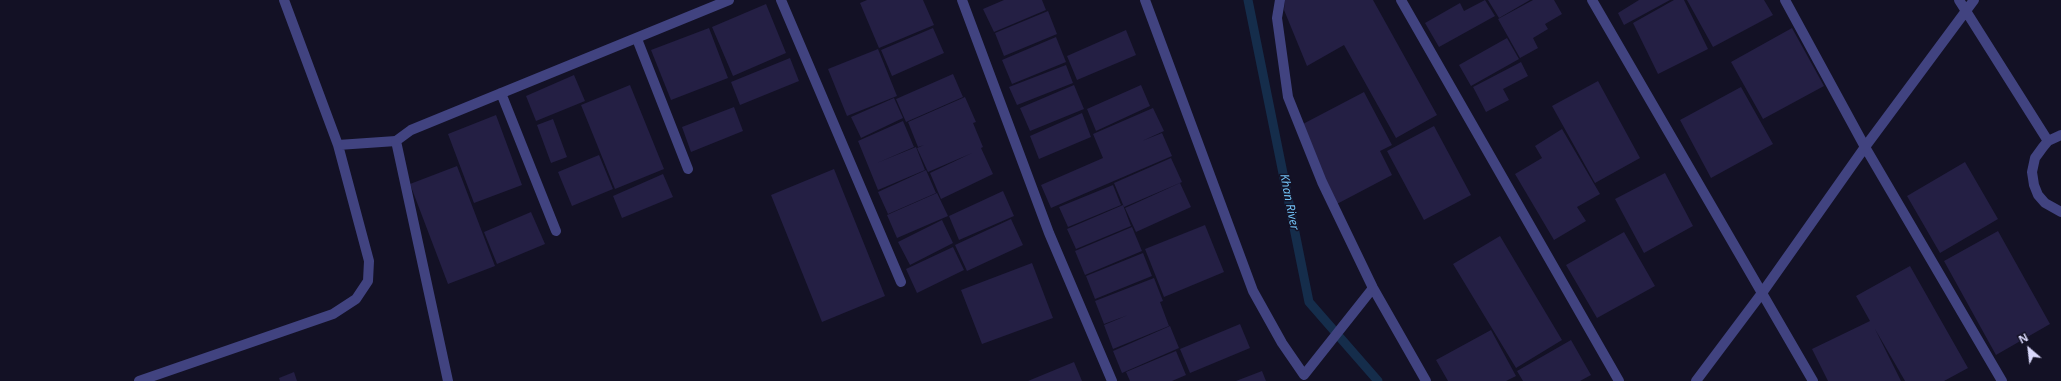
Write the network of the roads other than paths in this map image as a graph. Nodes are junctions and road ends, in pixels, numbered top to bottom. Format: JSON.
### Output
{"nodes":[{"id":1,"x":284,"y":0,"type":"edge"},
{"id":2,"x":730,"y":0,"type":"edge"},
{"id":3,"x":781,"y":0,"type":"edge"},
{"id":4,"x":962,"y":0,"type":"edge"},
{"id":5,"x":1145,"y":0,"type":"edge"},
{"id":6,"x":1280,"y":0,"type":"edge"},
{"id":7,"x":1401,"y":0,"type":"edge"},
{"id":8,"x":1592,"y":0,"type":"edge"},
{"id":9,"x":1785,"y":0,"type":"edge"},
{"id":10,"x":1959,"y":0,"type":"edge"},
{"id":11,"x":1974,"y":0,"type":"edge"},
{"id":12,"x":1966,"y":12,"type":"junction"},
{"id":13,"x":637,"y":39,"type":"junction"},
{"id":14,"x":501,"y":94,"type":"junction"},
{"id":15,"x":2061,"y":135,"type":"edge"},
{"id":16,"x":396,"y":141,"type":"junction"},
{"id":17,"x":2048,"y":141,"type":"junction"},
{"id":18,"x":338,"y":145,"type":"junction"},
{"id":19,"x":1865,"y":147,"type":"junction"},
{"id":20,"x":688,"y":169,"type":"dead end"},
{"id":21,"x":2061,"y":212,"type":"edge"},
{"id":22,"x":556,"y":231,"type":"dead end"},
{"id":23,"x":901,"y":282,"type":"dead end"},
{"id":24,"x":1373,"y":288,"type":"junction"},
{"id":25,"x":1762,"y":293,"type":"junction"},
{"id":26,"x":1303,"y":378,"type":"edge"},
{"id":27,"x":138,"y":381,"type":"edge"},
{"id":28,"x":448,"y":381,"type":"edge"},
{"id":29,"x":1112,"y":381,"type":"edge"},
{"id":30,"x":1426,"y":381,"type":"edge"},
{"id":31,"x":1620,"y":381,"type":"edge"},
{"id":32,"x":1696,"y":381,"type":"edge"},
{"id":33,"x":1813,"y":381,"type":"edge"},
{"id":34,"x":2002,"y":381,"type":"edge"}],
"edges":[{"from":1,"to":18,"type":"street"},
{"from":2,"to":13,"type":"street"},
{"from":3,"to":23,"type":"street"},
{"from":4,"to":29,"type":"street"},
{"from":5,"to":26,"type":"street"},
{"from":6,"to":24,"type":"street"},
{"from":7,"to":31,"type":"street"},
{"from":8,"to":25,"type":"street"},
{"from":9,"to":19,"type":"street"},
{"from":10,"to":12,"type":"street"},
{"from":11,"to":12,"type":"street"},
{"from":12,"to":17,"type":"street"},
{"from":12,"to":19,"type":"street"},
{"from":13,"to":14,"type":"street"},
{"from":13,"to":20,"type":"street"},
{"from":14,"to":16,"type":"street"},
{"from":14,"to":22,"type":"street"},
{"from":15,"to":17,"type":"street"},
{"from":16,"to":18,"type":"street"},
{"from":16,"to":28,"type":"street"},
{"from":17,"to":21,"type":"street"},
{"from":18,"to":27,"type":"street"},
{"from":19,"to":25,"type":"street"},
{"from":19,"to":34,"type":"street"},
{"from":24,"to":26,"type":"street"},
{"from":24,"to":30,"type":"street"},
{"from":25,"to":32,"type":"street"},
{"from":25,"to":33,"type":"street"}]}
